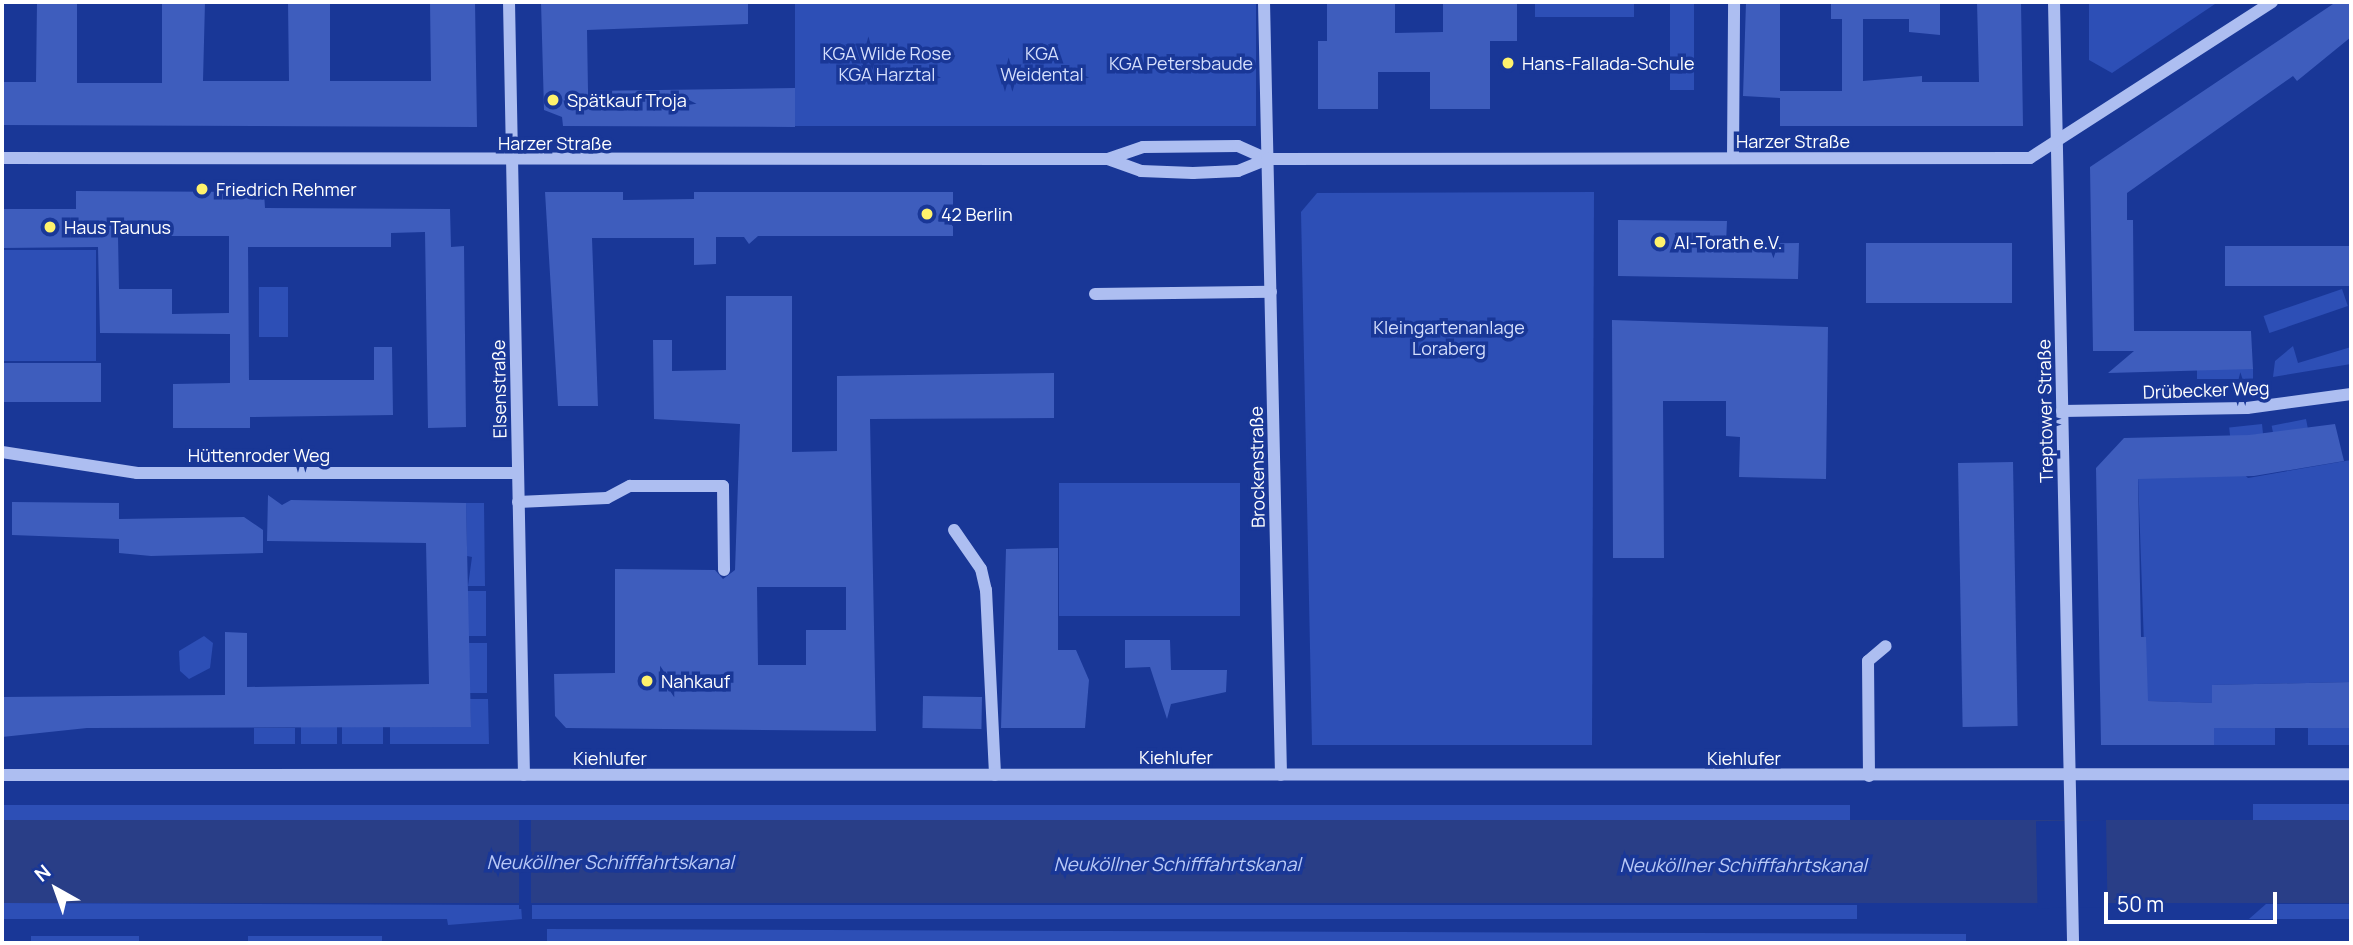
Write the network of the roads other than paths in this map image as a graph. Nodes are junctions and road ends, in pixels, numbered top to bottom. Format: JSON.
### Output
{"nodes":[{"id":1,"x":509,"y":2,"type":"edge"},
{"id":2,"x":1264,"y":2,"type":"edge"},
{"id":3,"x":1734,"y":2,"type":"edge"},
{"id":4,"x":2054,"y":2,"type":"edge"},
{"id":5,"x":2272,"y":2,"type":"edge"},
{"id":6,"x":2057,"y":145,"type":"junction"},
{"id":7,"x":1733,"y":158,"type":"junction"},
{"id":8,"x":2,"y":159,"type":"edge"},
{"id":9,"x":1108,"y":159,"type":"junction"},
{"id":10,"x":1267,"y":159,"type":"junction"},
{"id":11,"x":512,"y":161,"type":"junction"},
{"id":12,"x":1271,"y":292,"type":"junction"},
{"id":13,"x":1095,"y":294,"type":"dead end"},
{"id":14,"x":2351,"y":394,"type":"edge"},
{"id":15,"x":2062,"y":411,"type":"junction"},
{"id":16,"x":2,"y":452,"type":"edge"},
{"id":17,"x":518,"y":473,"type":"junction"},
{"id":18,"x":518,"y":502,"type":"junction"},
{"id":19,"x":954,"y":530,"type":"dead end"},
{"id":20,"x":723,"y":570,"type":"dead end"},
{"id":21,"x":1886,"y":646,"type":"dead end"},
{"id":22,"x":2351,"y":774,"type":"edge"},
{"id":23,"x":2,"y":775,"type":"edge"},
{"id":24,"x":524,"y":775,"type":"junction"},
{"id":25,"x":995,"y":775,"type":"junction"},
{"id":26,"x":1281,"y":775,"type":"junction"},
{"id":27,"x":1869,"y":776,"type":"junction"},
{"id":28,"x":2069,"y":776,"type":"junction"},
{"id":29,"x":2074,"y":943,"type":"edge"}],
"edges":[{"from":1,"to":11,"type":"street","name":"Elsenstraße"},
{"from":2,"to":10,"type":"street","name":"Brockenstraße"},
{"from":3,"to":7,"type":"street"},
{"from":4,"to":6,"type":"street","name":"Treptower Straße"},
{"from":5,"to":6,"type":"street","name":"Harzer Straße"},
{"from":6,"to":7,"type":"street","name":"Harzer Straße"},
{"from":6,"to":15,"type":"street","name":"Treptower Straße"},
{"from":7,"to":10,"type":"street","name":"Harzer Straße"},
{"from":8,"to":11,"type":"street","name":"Harzer Straße"},
{"from":9,"to":10,"type":"street","name":"Harzer Straße"},
{"from":9,"to":10,"type":"street","name":"Harzer Straße"},
{"from":9,"to":11,"type":"street","name":"Harzer Straße"},
{"from":10,"to":12,"type":"street","name":"Brockenstraße"},
{"from":11,"to":17,"type":"street","name":"Elsenstraße"},
{"from":12,"to":13,"type":"street"},
{"from":12,"to":26,"type":"street","name":"Brockenstraße"},
{"from":14,"to":15,"type":"street","name":"Drübecker Weg"},
{"from":15,"to":28,"type":"street","name":"Treptower Straße"},
{"from":16,"to":17,"type":"street","name":"Hüttenroder Weg"},
{"from":17,"to":18,"type":"street","name":"Elsenstraße"},
{"from":18,"to":20,"type":"street"},
{"from":18,"to":24,"type":"street","name":"Elsenstraße"},
{"from":19,"to":25,"type":"street"},
{"from":21,"to":27,"type":"street"},
{"from":22,"to":28,"type":"street","name":"Kiehlufer"},
{"from":23,"to":24,"type":"street","name":"Kiehlufer"},
{"from":24,"to":25,"type":"street","name":"Kiehlufer"},
{"from":25,"to":26,"type":"street","name":"Kiehlufer"},
{"from":26,"to":27,"type":"street","name":"Kiehlufer"},
{"from":27,"to":28,"type":"street","name":"Kiehlufer"},
{"from":28,"to":29,"type":"street","name":"Treptower Straße"}]}
